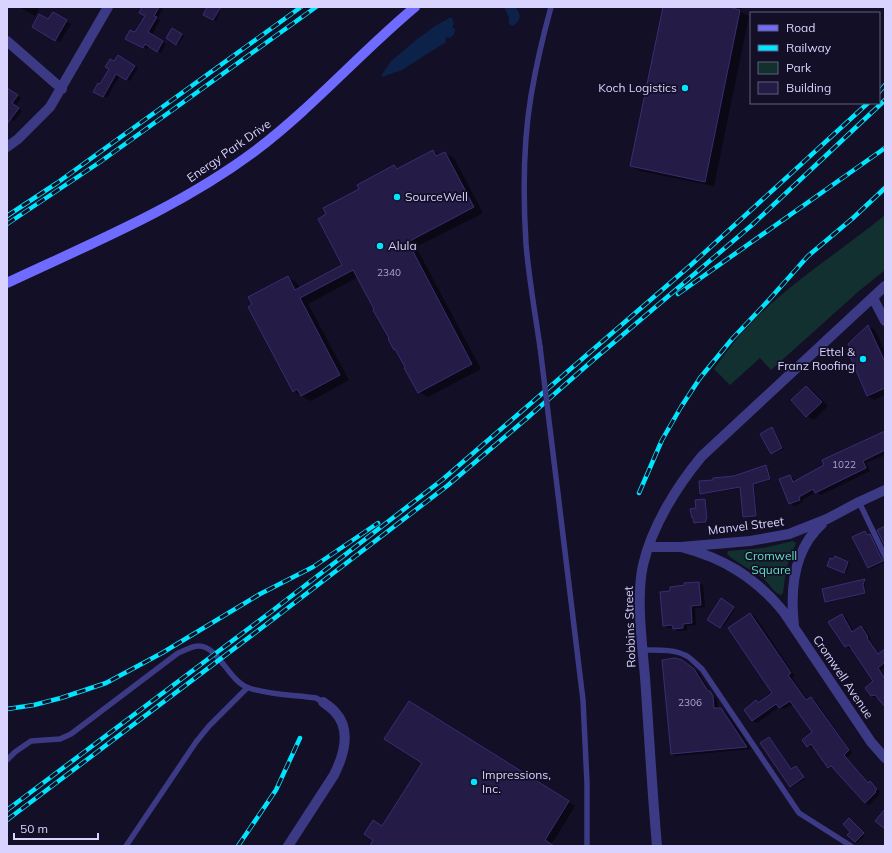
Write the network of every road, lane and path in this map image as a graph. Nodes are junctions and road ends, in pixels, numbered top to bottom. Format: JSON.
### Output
{"nodes":[{"id":1,"x":108,"y":7,"type":"edge"},
{"id":2,"x":415,"y":7,"type":"edge"},
{"id":3,"x":551,"y":7,"type":"edge"},
{"id":4,"x":7,"y":41,"type":"edge"},
{"id":5,"x":62,"y":89,"type":"junction"},
{"id":6,"x":7,"y":147,"type":"edge"},
{"id":7,"x":7,"y":282,"type":"edge"},
{"id":8,"x":885,"y":286,"type":"edge"},
{"id":9,"x":874,"y":298,"type":"junction"},
{"id":10,"x":885,"y":321,"type":"edge"},
{"id":11,"x":885,"y":490,"type":"edge"},
{"id":12,"x":859,"y":502,"type":"junction"},
{"id":13,"x":827,"y":519,"type":"junction"},
{"id":14,"x":649,"y":547,"type":"junction"},
{"id":15,"x":681,"y":547,"type":"junction"},
{"id":16,"x":885,"y":556,"type":"edge"},
{"id":17,"x":795,"y":630,"type":"junction"},
{"id":18,"x":643,"y":650,"type":"junction"},
{"id":19,"x":247,"y":688,"type":"junction"},
{"id":20,"x":323,"y":702,"type":"joint"},
{"id":21,"x":885,"y":758,"type":"edge"},
{"id":22,"x":7,"y":760,"type":"edge"},
{"id":23,"x":126,"y":846,"type":"edge"},
{"id":24,"x":288,"y":846,"type":"edge"},
{"id":25,"x":587,"y":846,"type":"edge"},
{"id":26,"x":658,"y":846,"type":"edge"},
{"id":27,"x":851,"y":846,"type":"edge"}],
"edges":[{"from":1,"to":5,"type":"street"},
{"from":2,"to":7,"type":"street","name":"Energy Park Drive"},
{"from":3,"to":25,"type":"lane","bridge":true},
{"from":4,"to":5,"type":"street"},
{"from":5,"to":6,"type":"street"},
{"from":8,"to":9,"type":"street","name":"Robbins Street"},
{"from":9,"to":10,"type":"street"},
{"from":9,"to":14,"type":"street","name":"Robbins Street"},
{"from":11,"to":12,"type":"street","name":"Manvel Street"},
{"from":12,"to":13,"type":"street","name":"Manvel Street"},
{"from":12,"to":16,"type":"lane"},
{"from":13,"to":15,"type":"street","name":"Manvel Street"},
{"from":13,"to":17,"type":"street","name":"Cromwell Avenue"},
{"from":14,"to":15,"type":"street","name":"Manvel Street"},
{"from":14,"to":18,"type":"street","name":"Robbins Street"},
{"from":15,"to":17,"type":"street","name":"Cromwell Avenue"},
{"from":17,"to":21,"type":"street","name":"Cromwell Avenue"},
{"from":18,"to":26,"type":"street","name":"Robbins Street"},
{"from":18,"to":27,"type":"lane"},
{"from":19,"to":20,"type":"lane"},
{"from":19,"to":22,"type":"lane"},
{"from":19,"to":23,"type":"lane"},
{"from":20,"to":24,"type":"street"}]}
